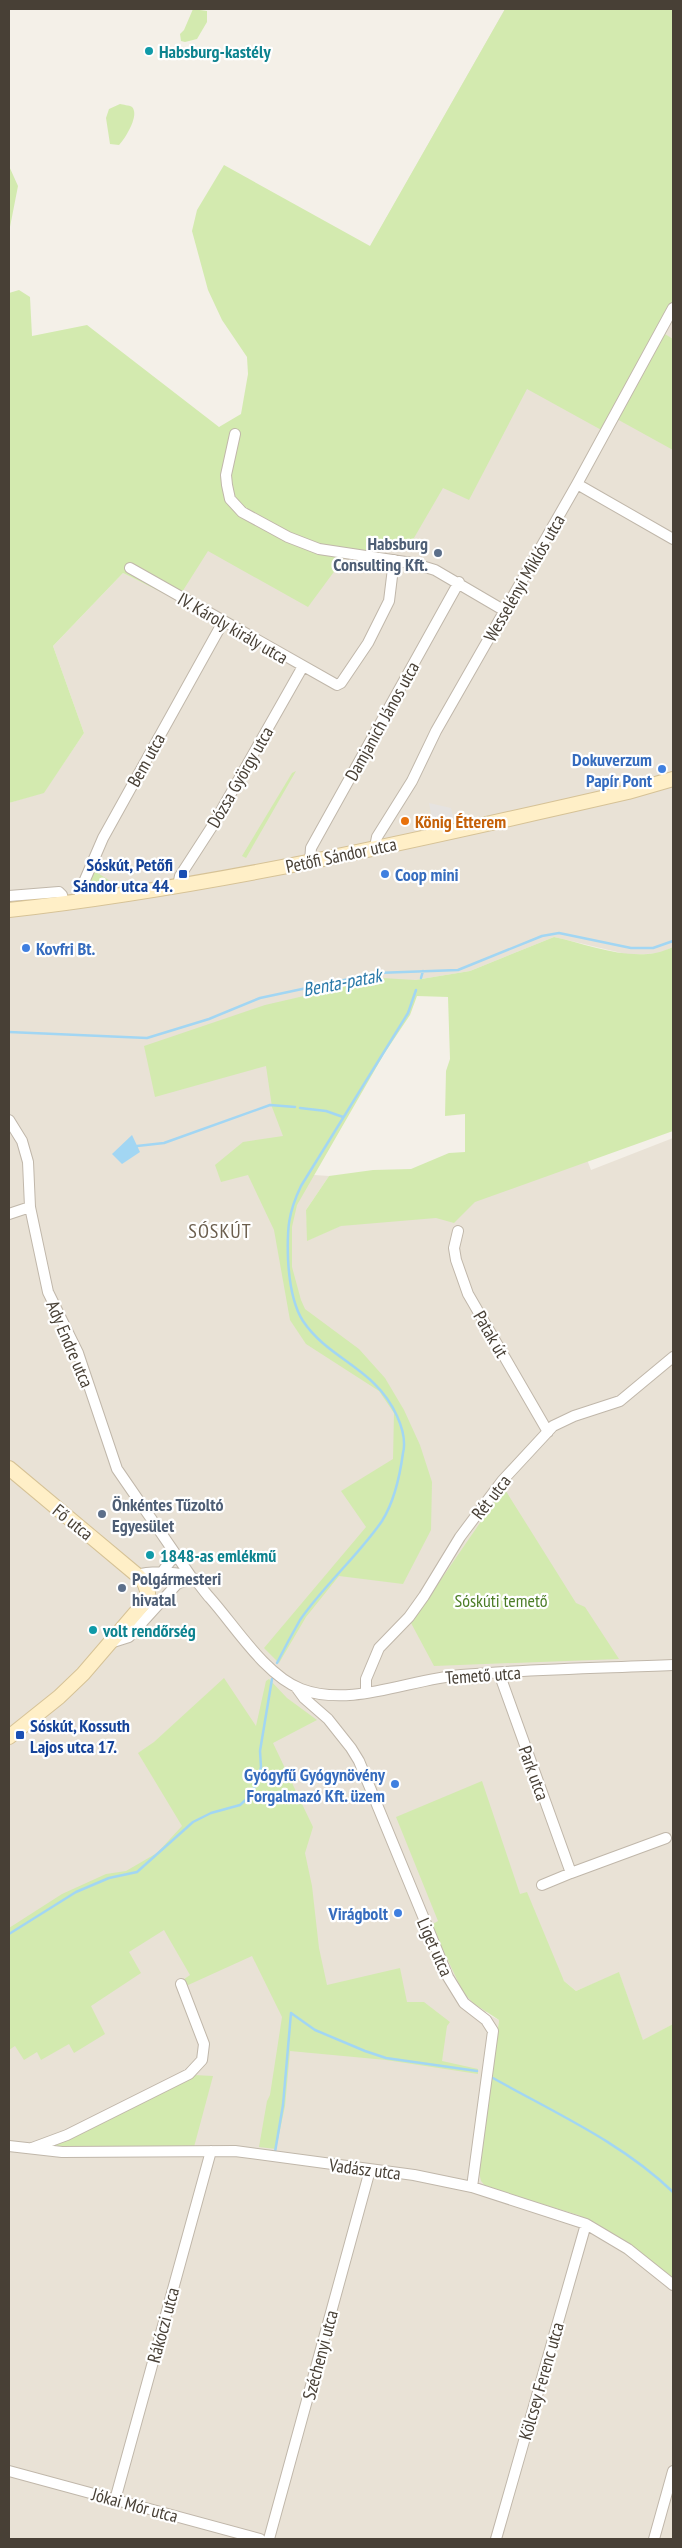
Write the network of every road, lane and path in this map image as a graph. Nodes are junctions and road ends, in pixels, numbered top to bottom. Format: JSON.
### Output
{"nodes":[{"id":1,"x":673,"y":308,"type":"edge"},
{"id":2,"x":235,"y":434,"type":"dead end"},
{"id":3,"x":577,"y":484,"type":"junction"},
{"id":4,"x":673,"y":538,"type":"edge"},
{"id":5,"x":394,"y":560,"type":"junction"},
{"id":6,"x":130,"y":568,"type":"dead end"},
{"id":7,"x":459,"y":582,"type":"junction"},
{"id":8,"x":505,"y":611,"type":"junction"},
{"id":9,"x":223,"y":622,"type":"junction"},
{"id":10,"x":302,"y":668,"type":"junction"},
{"id":11,"x":673,"y":779,"type":"edge"},
{"id":12,"x":375,"y":847,"type":"junction"},
{"id":13,"x":310,"y":862,"type":"junction"},
{"id":14,"x":178,"y":886,"type":"junction"},
{"id":15,"x":9,"y":896,"type":"edge"},
{"id":16,"x":79,"y":902,"type":"junction"},
{"id":17,"x":64,"y":904,"type":"junction"},
{"id":18,"x":9,"y":910,"type":"edge"},
{"id":19,"x":9,"y":1120,"type":"edge"},
{"id":20,"x":30,"y":1208,"type":"junction"},
{"id":21,"x":9,"y":1214,"type":"edge"},
{"id":22,"x":458,"y":1231,"type":"dead end"},
{"id":23,"x":673,"y":1357,"type":"edge"},
{"id":24,"x":548,"y":1432,"type":"junction"},
{"id":25,"x":9,"y":1468,"type":"edge"},
{"id":26,"x":176,"y":1554,"type":"junction"},
{"id":27,"x":162,"y":1572,"type":"junction"},
{"id":28,"x":137,"y":1575,"type":"junction"},
{"id":29,"x":192,"y":1578,"type":"junction"},
{"id":30,"x":110,"y":1643,"type":"junction"},
{"id":31,"x":673,"y":1665,"type":"edge"},
{"id":32,"x":499,"y":1673,"type":"junction"},
{"id":33,"x":296,"y":1687,"type":"junction"},
{"id":34,"x":366,"y":1692,"type":"junction"},
{"id":35,"x":328,"y":1694,"type":"junction"},
{"id":36,"x":322,"y":1712,"type":"junction"},
{"id":37,"x":9,"y":1737,"type":"edge"},
{"id":38,"x":666,"y":1838,"type":"dead end"},
{"id":39,"x":571,"y":1873,"type":"junction"},
{"id":40,"x":542,"y":1885,"type":"dead end"},
{"id":41,"x":181,"y":1984,"type":"dead end"},
{"id":42,"x":9,"y":2146,"type":"edge"},
{"id":43,"x":30,"y":2148,"type":"junction"},
{"id":44,"x":211,"y":2150,"type":"junction"},
{"id":45,"x":370,"y":2170,"type":"junction"},
{"id":46,"x":472,"y":2187,"type":"junction"},
{"id":47,"x":586,"y":2224,"type":"junction"},
{"id":48,"x":673,"y":2285,"type":"edge"},
{"id":49,"x":9,"y":2471,"type":"edge"},
{"id":50,"x":673,"y":2472,"type":"edge"},
{"id":51,"x":115,"y":2500,"type":"junction"},
{"id":52,"x":260,"y":2539,"type":"edge"},
{"id":53,"x":269,"y":2539,"type":"edge"},
{"id":54,"x":496,"y":2539,"type":"edge"},
{"id":55,"x":654,"y":2539,"type":"edge"}],
"edges":[{"from":1,"to":3,"type":"street","name":"Wesselényi Miklós utca"},
{"from":2,"to":5,"type":"street"},
{"from":3,"to":4,"type":"street"},
{"from":3,"to":8,"type":"street","name":"Wesselényi Miklós utca"},
{"from":5,"to":7,"type":"street"},
{"from":5,"to":10,"type":"street","name":"IV. Károly király utca"},
{"from":6,"to":9,"type":"street","name":"IV. Károly király utca"},
{"from":7,"to":8,"type":"street"},
{"from":7,"to":13,"type":"street","name":"Damjanich János utca"},
{"from":8,"to":12,"type":"street","name":"Wesselényi Miklós utca"},
{"from":9,"to":10,"type":"street","name":"IV. Károly király utca"},
{"from":9,"to":16,"type":"street","name":"Bem utca"},
{"from":10,"to":14,"type":"street","name":"Dózsa György utca"},
{"from":11,"to":12,"type":"main road","name":"Petőfi Sándor utca"},
{"from":12,"to":13,"type":"main road","name":"Petőfi Sándor utca"},
{"from":13,"to":14,"type":"main road","name":"Petőfi Sándor utca"},
{"from":14,"to":16,"type":"main road","name":"Petőfi Sándor utca"},
{"from":15,"to":17,"type":"street"},
{"from":16,"to":17,"type":"main road","name":"Petőfi Sándor utca"},
{"from":17,"to":18,"type":"main road","name":"Petőfi Sándor utca"},
{"from":19,"to":20,"type":"street","name":"Ady Endre utca"},
{"from":20,"to":21,"type":"street"},
{"from":20,"to":26,"type":"street","name":"Ady Endre utca"},
{"from":22,"to":24,"type":"street","name":"Patak út"},
{"from":23,"to":24,"type":"street","name":"Rét utca"},
{"from":24,"to":34,"type":"street","name":"Rét utca"},
{"from":25,"to":28,"type":"main road","name":"Fő utca"},
{"from":26,"to":27,"type":"street"},
{"from":26,"to":29,"type":"street","name":"Ady Endre utca"},
{"from":27,"to":28,"type":"street"},
{"from":27,"to":29,"type":"street"},
{"from":28,"to":30,"type":"main road"},
{"from":29,"to":30,"type":"street"},
{"from":29,"to":33,"type":"street","name":"Ady Endre utca"},
{"from":30,"to":37,"type":"main road"},
{"from":31,"to":32,"type":"street","name":"Temető utca"},
{"from":32,"to":34,"type":"street","name":"Temető utca"},
{"from":32,"to":39,"type":"street","name":"Park utca"},
{"from":33,"to":35,"type":"street","name":"Temető utca"},
{"from":33,"to":36,"type":"street","name":"Liget utca"},
{"from":34,"to":35,"type":"street","name":"Temető utca"},
{"from":35,"to":36,"type":"street"},
{"from":36,"to":46,"type":"street","name":"Liget utca"},
{"from":38,"to":39,"type":"street"},
{"from":39,"to":40,"type":"street"},
{"from":41,"to":43,"type":"street","name":"Vadász utca"},
{"from":42,"to":43,"type":"street","name":"Vadász utca"},
{"from":43,"to":44,"type":"street","name":"Vadász utca"},
{"from":44,"to":45,"type":"street","name":"Vadász utca"},
{"from":44,"to":51,"type":"street","name":"Rákóczi utca"},
{"from":45,"to":46,"type":"street","name":"Vadász utca"},
{"from":45,"to":53,"type":"street","name":"Széchenyi utca"},
{"from":46,"to":47,"type":"street","name":"Vadász utca"},
{"from":47,"to":48,"type":"street","name":"Vadász utca"},
{"from":47,"to":54,"type":"street","name":"Kölcsey Ferenc utca"},
{"from":49,"to":51,"type":"street","name":"Jókai Mór utca"},
{"from":50,"to":55,"type":"street"},
{"from":51,"to":52,"type":"street","name":"Jókai Mór utca"}]}
